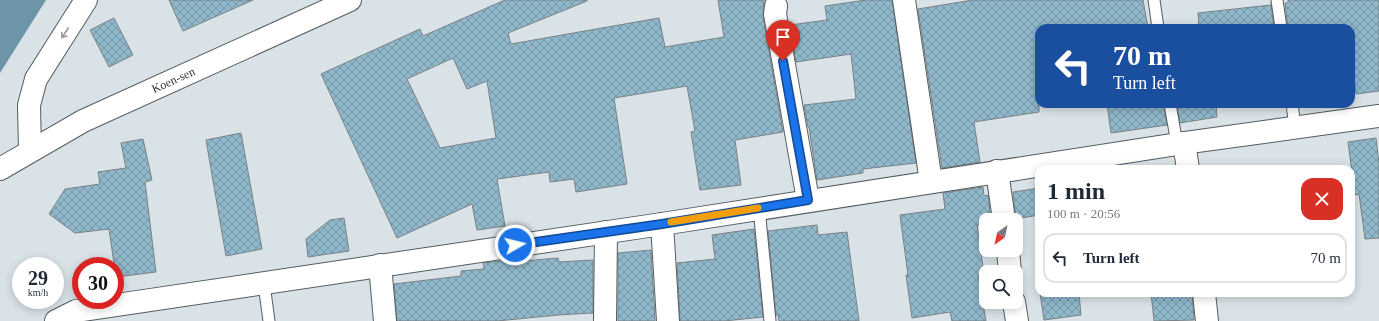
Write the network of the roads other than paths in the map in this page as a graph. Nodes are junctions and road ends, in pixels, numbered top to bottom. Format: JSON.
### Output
{"nodes":[{"id":1,"x":86,"y":0,"type":"edge"},
{"id":2,"x":350,"y":0,"type":"edge"},
{"id":3,"x":904,"y":0,"type":"edge"},
{"id":4,"x":1154,"y":0,"type":"edge"},
{"id":5,"x":1277,"y":0,"type":"edge"},
{"id":6,"x":775,"y":3,"type":"edge"},
{"id":7,"x":1157,"y":24,"type":"edge"},
{"id":8,"x":1280,"y":24,"type":"edge"},
{"id":9,"x":1171,"y":108,"type":"edge"},
{"id":10,"x":1293,"y":108,"type":"edge"},
{"id":11,"x":1379,"y":116,"type":"edge"},
{"id":12,"x":1295,"y":127,"type":"junction"},
{"id":13,"x":1180,"y":144,"type":"junction"},
{"id":14,"x":30,"y":151,"type":"junction"},
{"id":15,"x":1035,"y":165,"type":"edge"},
{"id":16,"x":1038,"y":165,"type":"edge"},
{"id":17,"x":1187,"y":165,"type":"edge"},
{"id":18,"x":0,"y":169,"type":"edge"},
{"id":19,"x":997,"y":171,"type":"junction"},
{"id":20,"x":931,"y":182,"type":"junction"},
{"id":21,"x":808,"y":200,"type":"junction"},
{"id":22,"x":759,"y":208,"type":"junction"},
{"id":23,"x":1003,"y":213,"type":"edge"},
{"id":24,"x":662,"y":224,"type":"junction"},
{"id":25,"x":606,"y":232,"type":"junction"},
{"id":26,"x":380,"y":265,"type":"junction"},
{"id":27,"x":264,"y":284,"type":"junction"},
{"id":28,"x":1204,"y":297,"type":"edge"},
{"id":29,"x":1015,"y":309,"type":"edge"},
{"id":30,"x":56,"y":321,"type":"edge"},
{"id":31,"x":269,"y":321,"type":"edge"},
{"id":32,"x":385,"y":321,"type":"edge"},
{"id":33,"x":605,"y":321,"type":"edge"},
{"id":34,"x":668,"y":321,"type":"edge"},
{"id":35,"x":770,"y":321,"type":"edge"},
{"id":36,"x":1017,"y":321,"type":"edge"},
{"id":37,"x":1207,"y":321,"type":"edge"}],
"edges":[{"from":1,"to":14,"type":"street","one_way":true},
{"from":2,"to":14,"type":"street","name":"Koen-sen"},
{"from":3,"to":20,"type":"street"},
{"from":4,"to":7,"type":"lane"},
{"from":5,"to":8,"type":"lane"},
{"from":6,"to":21,"type":"street"},
{"from":9,"to":13,"type":"lane"},
{"from":10,"to":12,"type":"lane"},
{"from":11,"to":12,"type":"street"},
{"from":12,"to":13,"type":"street"},
{"from":13,"to":16,"type":"street"},
{"from":13,"to":17,"type":"street"},
{"from":14,"to":18,"type":"street","name":"Koen-sen"},
{"from":15,"to":19,"type":"street"},
{"from":19,"to":20,"type":"street"},
{"from":19,"to":23,"type":"street"},
{"from":20,"to":21,"type":"street"},
{"from":21,"to":22,"type":"street"},
{"from":22,"to":24,"type":"street"},
{"from":22,"to":35,"type":"lane"},
{"from":24,"to":25,"type":"street"},
{"from":24,"to":34,"type":"street"},
{"from":25,"to":26,"type":"street"},
{"from":25,"to":33,"type":"street"},
{"from":26,"to":27,"type":"street"},
{"from":26,"to":32,"type":"street"},
{"from":27,"to":30,"type":"street"},
{"from":27,"to":31,"type":"lane"},
{"from":28,"to":37,"type":"street"},
{"from":29,"to":36,"type":"street"}]}
